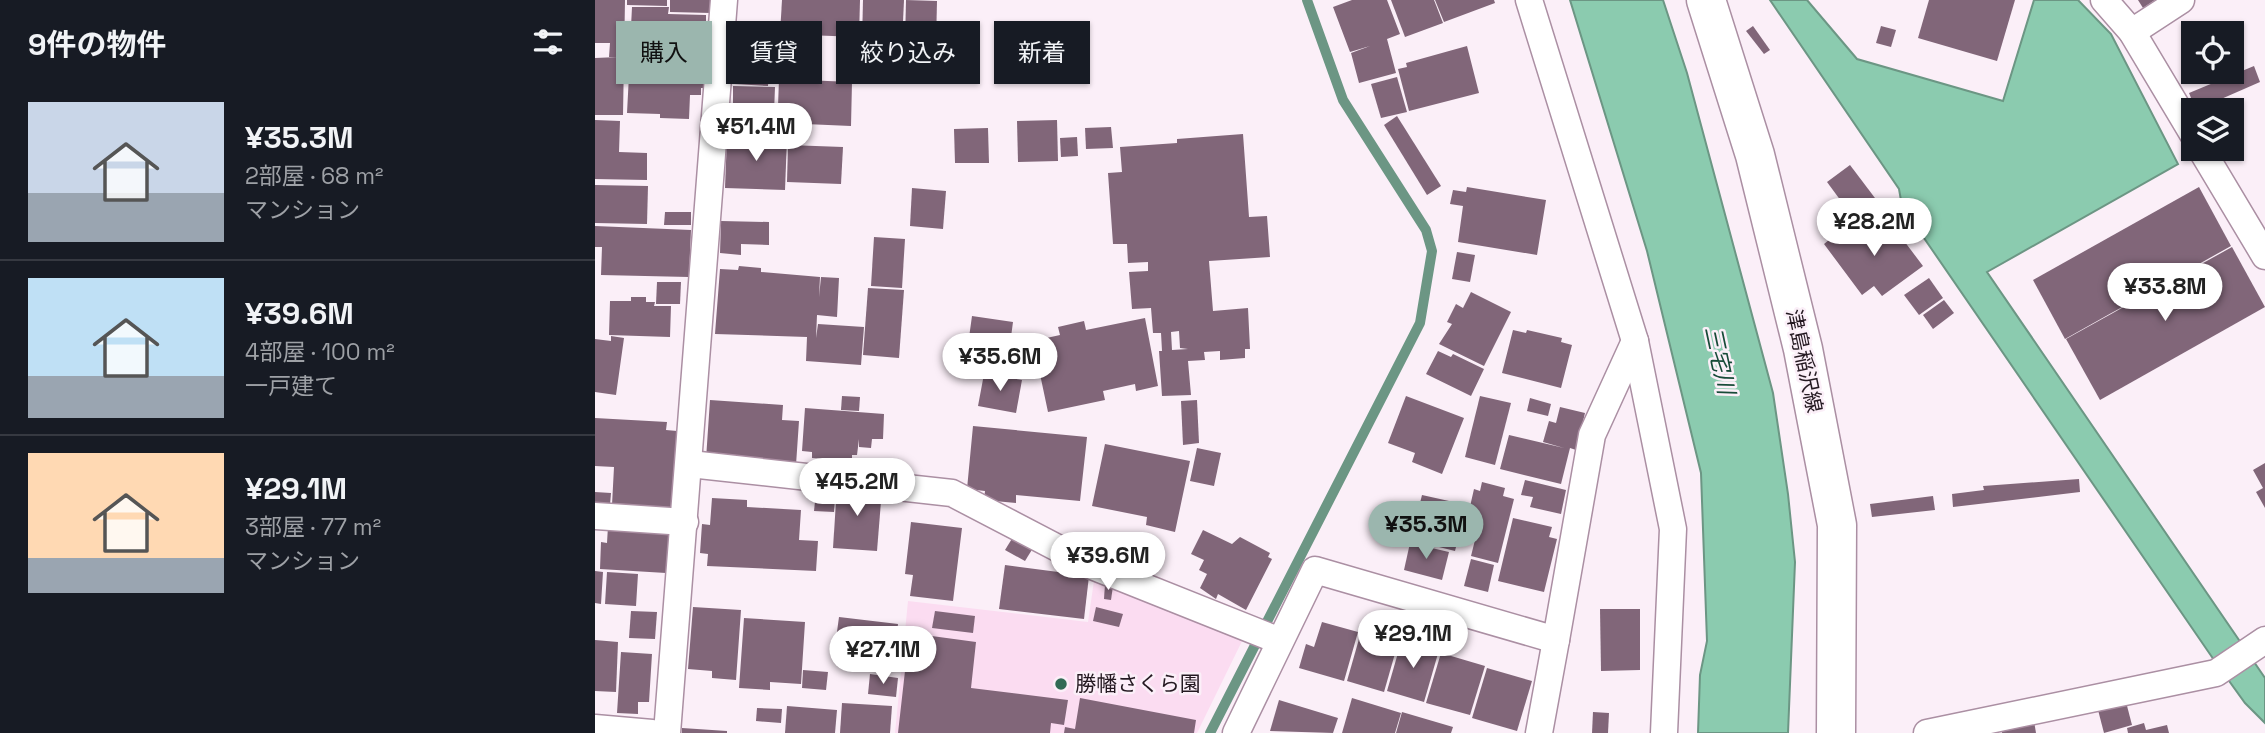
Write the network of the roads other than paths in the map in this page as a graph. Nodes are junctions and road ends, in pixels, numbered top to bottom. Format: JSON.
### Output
{"nodes":[{"id":1,"x":724,"y":0,"type":"edge"},
{"id":2,"x":1529,"y":0,"type":"edge"},
{"id":3,"x":1706,"y":0,"type":"edge"},
{"id":4,"x":2104,"y":0,"type":"edge"},
{"id":5,"x":2181,"y":0,"type":"edge"},
{"id":6,"x":2132,"y":32,"type":"junction"},
{"id":7,"x":2181,"y":114,"type":"edge"},
{"id":8,"x":2208,"y":161,"type":"edge"},
{"id":9,"x":2265,"y":256,"type":"edge"},
{"id":10,"x":1636,"y":341,"type":"junction"},
{"id":11,"x":690,"y":464,"type":"junction"},
{"id":12,"x":595,"y":516,"type":"edge"},
{"id":13,"x":685,"y":522,"type":"junction"},
{"id":14,"x":1266,"y":635,"type":"junction"},
{"id":15,"x":1556,"y":640,"type":"junction"},
{"id":16,"x":2258,"y":644,"type":"edge"},
{"id":17,"x":595,"y":728,"type":"edge"},
{"id":18,"x":652,"y":733,"type":"edge"},
{"id":19,"x":667,"y":733,"type":"edge"},
{"id":20,"x":1236,"y":733,"type":"edge"},
{"id":21,"x":1539,"y":733,"type":"edge"},
{"id":22,"x":1664,"y":733,"type":"edge"},
{"id":23,"x":1836,"y":733,"type":"edge"},
{"id":24,"x":1927,"y":733,"type":"edge"}],
"edges":[{"from":1,"to":11,"type":"street"},
{"from":2,"to":10,"type":"street"},
{"from":3,"to":23,"type":"main road","name":"津島稲沢線"},
{"from":4,"to":6,"type":"street"},
{"from":5,"to":6,"type":"street"},
{"from":6,"to":7,"type":"street"},
{"from":8,"to":9,"type":"street"},
{"from":10,"to":15,"type":"street"},
{"from":10,"to":22,"type":"street"},
{"from":11,"to":13,"type":"street"},
{"from":11,"to":14,"type":"street"},
{"from":12,"to":13,"type":"street"},
{"from":13,"to":19,"type":"street"},
{"from":14,"to":15,"type":"street"},
{"from":14,"to":20,"type":"street"},
{"from":15,"to":21,"type":"street"},
{"from":16,"to":24,"type":"street"},
{"from":17,"to":18,"type":"street"}]}
